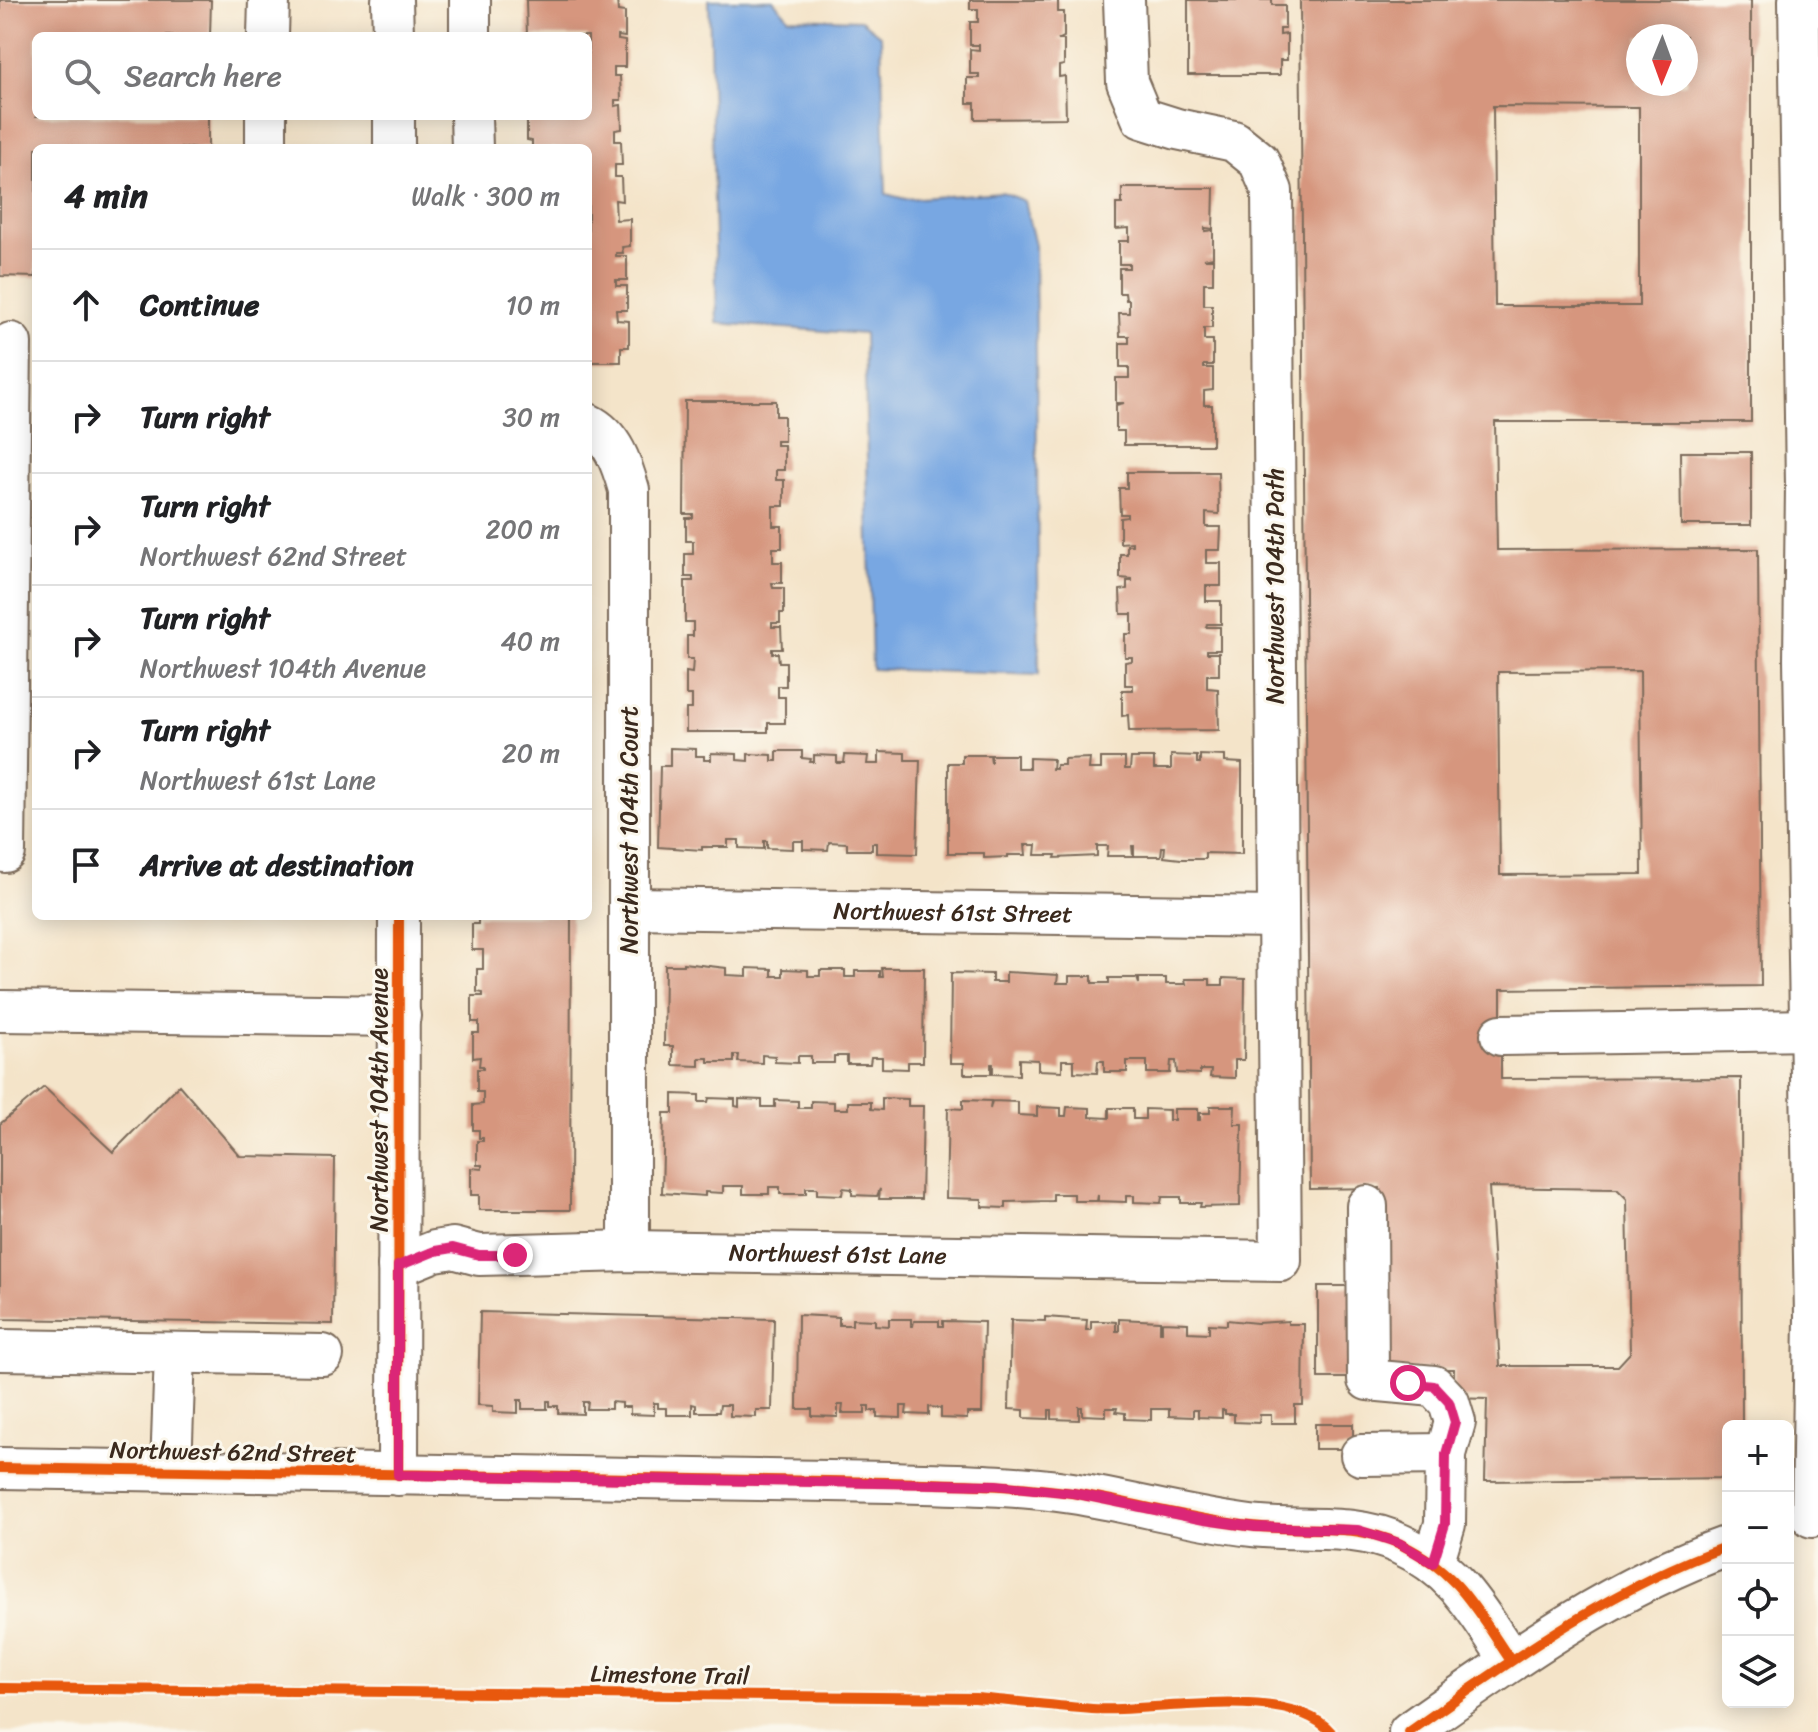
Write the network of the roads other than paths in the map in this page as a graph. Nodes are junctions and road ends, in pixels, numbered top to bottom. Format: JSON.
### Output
{"nodes":[{"id":1,"x":269,"y":0,"type":"edge"},
{"id":2,"x":392,"y":0,"type":"edge"},
{"id":3,"x":470,"y":0,"type":"edge"},
{"id":4,"x":1124,"y":0,"type":"edge"},
{"id":5,"x":1799,"y":0,"type":"edge"},
{"id":6,"x":268,"y":32,"type":"edge"},
{"id":7,"x":393,"y":32,"type":"edge"},
{"id":8,"x":470,"y":32,"type":"edge"},
{"id":9,"x":266,"y":120,"type":"edge"},
{"id":10,"x":394,"y":120,"type":"edge"},
{"id":11,"x":471,"y":120,"type":"edge"},
{"id":12,"x":1809,"y":129,"type":"edge"},
{"id":13,"x":266,"y":144,"type":"edge"},
{"id":14,"x":394,"y":144,"type":"edge"},
{"id":15,"x":472,"y":144,"type":"edge"},
{"id":16,"x":1810,"y":259,"type":"edge"},
{"id":17,"x":16,"y":343,"type":"edge"},
{"id":18,"x":592,"y":426,"type":"edge"},
{"id":19,"x":1812,"y":486,"type":"edge"},
{"id":20,"x":1811,"y":660,"type":"edge"},
{"id":21,"x":14,"y":853,"type":"edge"},
{"id":22,"x":629,"y":908,"type":"junction"},
{"id":23,"x":1278,"y":917,"type":"junction"},
{"id":24,"x":399,"y":920,"type":"edge"},
{"id":25,"x":1813,"y":946,"type":"edge"},
{"id":26,"x":0,"y":1011,"type":"edge"},
{"id":27,"x":400,"y":1016,"type":"junction"},
{"id":28,"x":1809,"y":1030,"type":"junction"},
{"id":29,"x":1501,"y":1035,"type":"dead end"},
{"id":30,"x":1815,"y":1128,"type":"edge"},
{"id":31,"x":1367,"y":1206,"type":"dead end"},
{"id":32,"x":629,"y":1251,"type":"junction"},
{"id":33,"x":1281,"y":1261,"type":"joint"},
{"id":34,"x":398,"y":1266,"type":"junction"},
{"id":35,"x":1817,"y":1317,"type":"edge"},
{"id":36,"x":0,"y":1350,"type":"edge"},
{"id":37,"x":175,"y":1353,"type":"junction"},
{"id":38,"x":323,"y":1355,"type":"dead end"},
{"id":39,"x":1446,"y":1454,"type":"junction"},
{"id":40,"x":1361,"y":1455,"type":"dead end"},
{"id":41,"x":0,"y":1468,"type":"edge"},
{"id":42,"x":171,"y":1470,"type":"junction"},
{"id":43,"x":398,"y":1475,"type":"junction"},
{"id":44,"x":1806,"y":1520,"type":"edge"},
{"id":45,"x":1722,"y":1549,"type":"edge"},
{"id":46,"x":1433,"y":1563,"type":"junction"},
{"id":47,"x":1511,"y":1661,"type":"junction"},
{"id":48,"x":1409,"y":1732,"type":"edge"}],
"edges":[{"from":1,"to":6,"type":"street"},
{"from":2,"to":7,"type":"street"},
{"from":3,"to":8,"type":"street"},
{"from":4,"to":23,"type":"street","name":"Northwest 104th Path"},
{"from":5,"to":12,"type":"street"},
{"from":9,"to":13,"type":"street"},
{"from":10,"to":14,"type":"street"},
{"from":11,"to":15,"type":"street"},
{"from":12,"to":16,"type":"street"},
{"from":16,"to":19,"type":"street"},
{"from":17,"to":21,"type":"street"},
{"from":18,"to":22,"type":"street","name":"Northwest 104th Court"},
{"from":19,"to":20,"type":"street"},
{"from":20,"to":25,"type":"street"},
{"from":22,"to":23,"type":"street","name":"Northwest 61st Street"},
{"from":22,"to":32,"type":"street","name":"Northwest 104th Court"},
{"from":23,"to":33,"type":"street","name":"Northwest 104th Path"},
{"from":24,"to":27,"type":"street","name":"Northwest 104th Avenue"},
{"from":25,"to":28,"type":"street"},
{"from":26,"to":27,"type":"street"},
{"from":27,"to":34,"type":"street","name":"Northwest 104th Avenue"},
{"from":28,"to":29,"type":"street"},
{"from":28,"to":30,"type":"street"},
{"from":30,"to":35,"type":"street"},
{"from":31,"to":39,"type":"street"},
{"from":32,"to":33,"type":"street","name":"Northwest 61st Lane"},
{"from":32,"to":34,"type":"street","name":"Northwest 61st Lane"},
{"from":34,"to":43,"type":"street","name":"Northwest 104th Avenue"},
{"from":35,"to":44,"type":"street"},
{"from":36,"to":37,"type":"street"},
{"from":37,"to":38,"type":"street"},
{"from":37,"to":42,"type":"street"},
{"from":39,"to":40,"type":"street"},
{"from":39,"to":46,"type":"street"},
{"from":41,"to":42,"type":"street","name":"Northwest 62nd Street"},
{"from":42,"to":43,"type":"street","name":"Northwest 62nd Street"},
{"from":43,"to":46,"type":"street","name":"Northwest 62nd Street"},
{"from":45,"to":47,"type":"street"},
{"from":46,"to":47,"type":"street","name":"Northwest 62nd Street"},
{"from":47,"to":48,"type":"street"}]}
